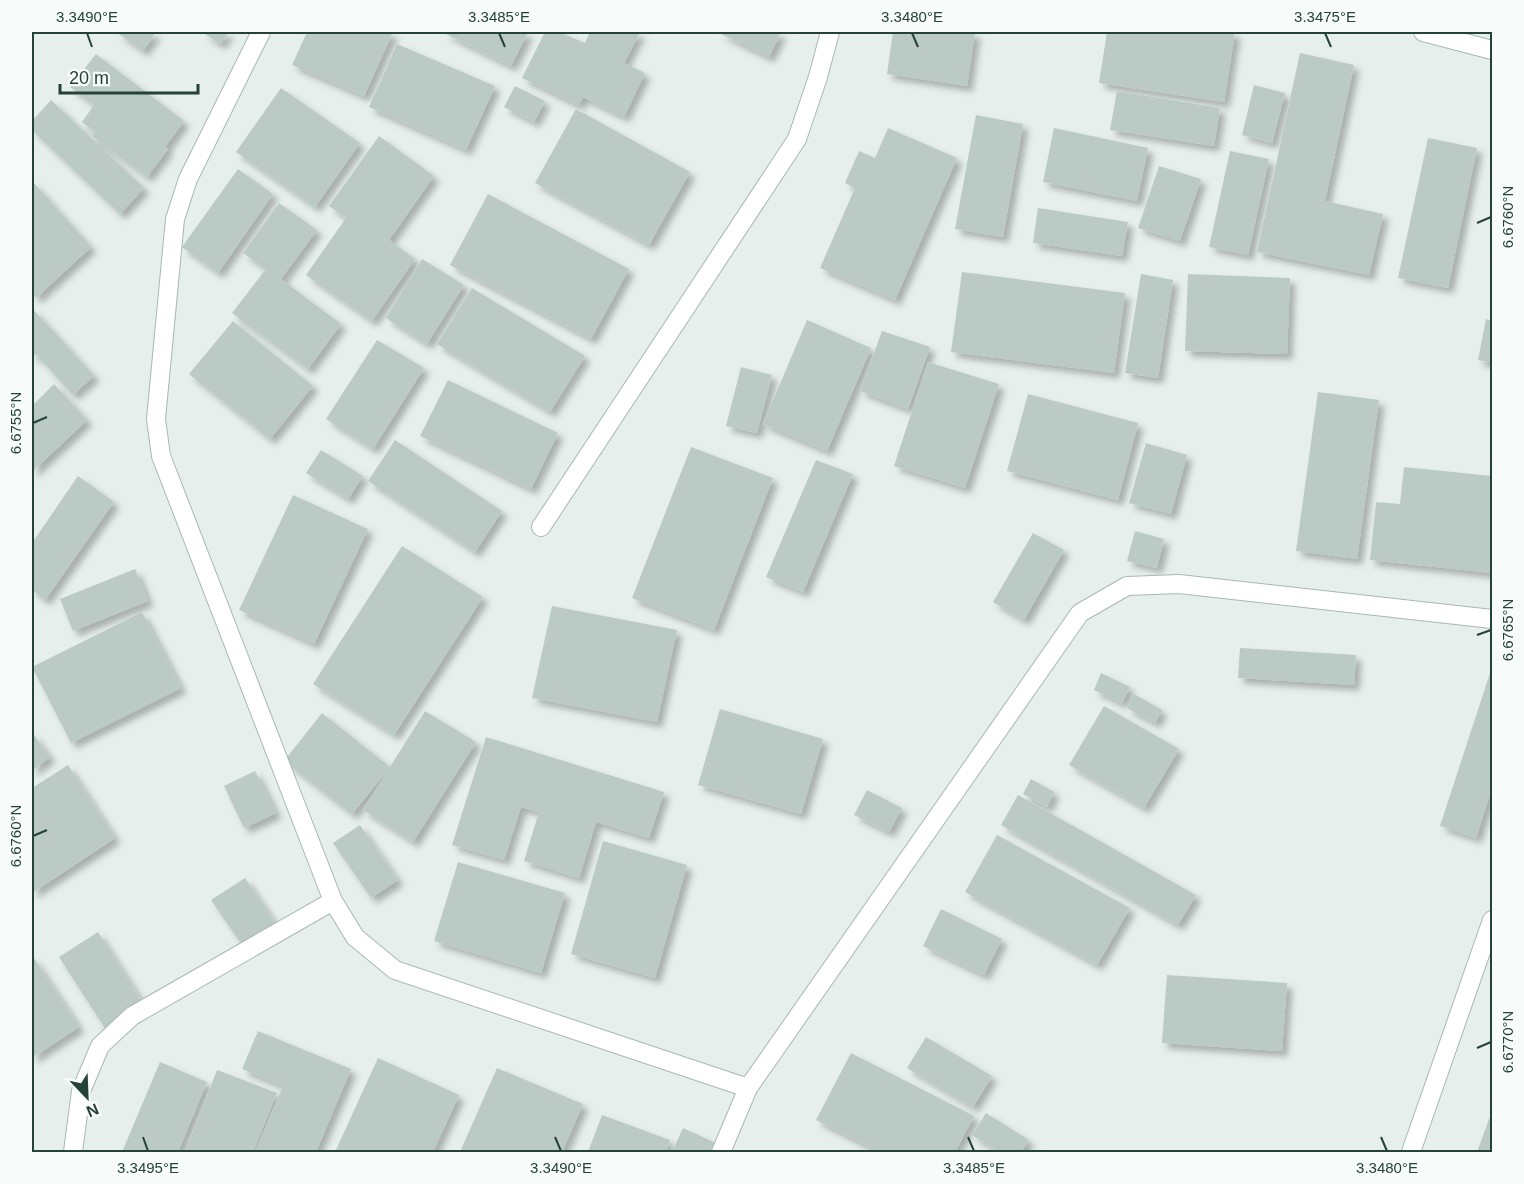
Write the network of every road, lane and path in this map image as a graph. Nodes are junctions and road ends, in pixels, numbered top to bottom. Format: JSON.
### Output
{"nodes":[{"id":1,"x":261,"y":32,"type":"edge"},
{"id":2,"x":830,"y":32,"type":"edge"},
{"id":3,"x":1424,"y":32,"type":"edge"},
{"id":4,"x":1492,"y":50,"type":"edge"},
{"id":5,"x":541,"y":526,"type":"dead end"},
{"id":6,"x":1492,"y":619,"type":"edge"},
{"id":7,"x":333,"y":901,"type":"junction"},
{"id":8,"x":1492,"y":924,"type":"edge"},
{"id":9,"x":748,"y":1088,"type":"junction"},
{"id":10,"x":72,"y":1152,"type":"edge"},
{"id":11,"x":720,"y":1152,"type":"edge"},
{"id":12,"x":1411,"y":1152,"type":"edge"}],
"edges":[{"from":1,"to":7,"type":"street"},
{"from":2,"to":5,"type":"street"},
{"from":3,"to":4,"type":"street"},
{"from":6,"to":9,"type":"street"},
{"from":7,"to":9,"type":"street"},
{"from":7,"to":10,"type":"street"},
{"from":8,"to":12,"type":"street"},
{"from":9,"to":11,"type":"street"}]}
